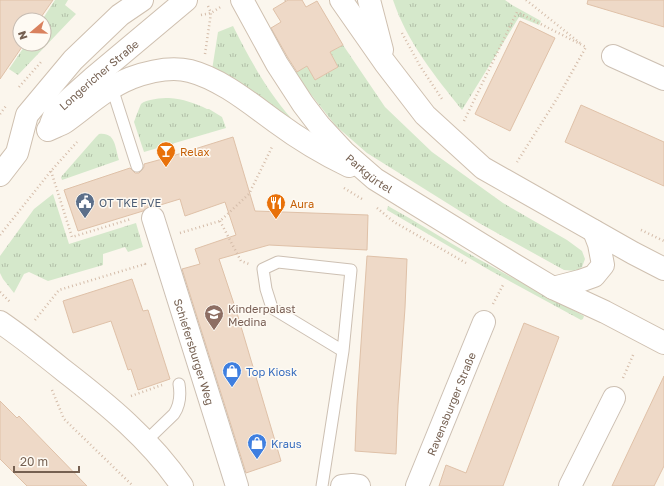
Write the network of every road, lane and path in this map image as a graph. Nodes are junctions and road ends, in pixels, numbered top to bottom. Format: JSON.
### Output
{"nodes":[{"id":1,"x":142,"y":0,"type":"edge"},
{"id":2,"x":186,"y":0,"type":"edge"},
{"id":3,"x":205,"y":0,"type":"edge"},
{"id":4,"x":242,"y":0,"type":"edge"},
{"id":5,"x":341,"y":0,"type":"edge"},
{"id":6,"x":369,"y":0,"type":"edge"},
{"id":7,"x":526,"y":0,"type":"edge"},
{"id":8,"x":125,"y":7,"type":"edge"},
{"id":9,"x":398,"y":27,"type":"dead end"},
{"id":10,"x":586,"y":47,"type":"junction"},
{"id":11,"x":612,"y":56,"type":"dead end"},
{"id":12,"x":385,"y":63,"type":"junction"},
{"id":13,"x":202,"y":75,"type":"junction"},
{"id":14,"x":664,"y":79,"type":"edge"},
{"id":15,"x":112,"y":88,"type":"junction"},
{"id":16,"x":444,"y":101,"type":"dead end"},
{"id":17,"x":458,"y":118,"type":"dead end"},
{"id":18,"x":48,"y":130,"type":"junction"},
{"id":19,"x":79,"y":139,"type":"dead end"},
{"id":20,"x":272,"y":146,"type":"dead end"},
{"id":21,"x":17,"y":153,"type":"junction"},
{"id":22,"x":516,"y":164,"type":"dead end"},
{"id":23,"x":137,"y":166,"type":"dead end"},
{"id":24,"x":51,"y":171,"type":"junction"},
{"id":25,"x":0,"y":175,"type":"edge"},
{"id":26,"x":375,"y":179,"type":"junction"},
{"id":27,"x":152,"y":213,"type":"joint"},
{"id":28,"x":220,"y":221,"type":"junction"},
{"id":29,"x":636,"y":228,"type":"dead end"},
{"id":30,"x":594,"y":231,"type":"junction"},
{"id":31,"x":0,"y":235,"type":"edge"},
{"id":32,"x":160,"y":239,"type":"junction"},
{"id":33,"x":664,"y":241,"type":"edge"},
{"id":34,"x":263,"y":269,"type":"junction"},
{"id":35,"x":664,"y":269,"type":"edge"},
{"id":36,"x":147,"y":272,"type":"dead end"},
{"id":37,"x":553,"y":288,"type":"junction"},
{"id":38,"x":0,"y":322,"type":"edge"},
{"id":39,"x":33,"y":322,"type":"dead end"},
{"id":40,"x":484,"y":322,"type":"dead end"},
{"id":41,"x":664,"y":343,"type":"edge"},
{"id":42,"x":344,"y":351,"type":"junction"},
{"id":43,"x":634,"y":353,"type":"dead end"},
{"id":44,"x":168,"y":384,"type":"dead end"},
{"id":45,"x":179,"y":384,"type":"dead end"},
{"id":46,"x":51,"y":389,"type":"dead end"},
{"id":47,"x":127,"y":398,"type":"dead end"},
{"id":48,"x":614,"y":398,"type":"joint"},
{"id":49,"x":146,"y":441,"type":"junction"},
{"id":50,"x":133,"y":486,"type":"edge"},
{"id":51,"x":182,"y":486,"type":"edge"},
{"id":52,"x":237,"y":486,"type":"edge"},
{"id":53,"x":322,"y":486,"type":"edge"},
{"id":54,"x":342,"y":486,"type":"edge"},
{"id":55,"x":359,"y":486,"type":"edge"},
{"id":56,"x":417,"y":486,"type":"edge"},
{"id":57,"x":570,"y":486,"type":"edge"}],
"edges":[{"from":1,"to":8,"type":"main road","name":"Longericher Straße"},
{"from":2,"to":18,"type":"main road","name":"Longericher Straße"},
{"from":3,"to":13,"type":"path"},
{"from":4,"to":26,"type":"main road","name":"Parkgürtel"},
{"from":5,"to":12,"type":"main road"},
{"from":6,"to":12,"type":"main road"},
{"from":7,"to":10,"type":"path"},
{"from":8,"to":21,"type":"main road","name":"Longericher Straße"},
{"from":9,"to":16,"type":"path"},
{"from":10,"to":17,"type":"path"},
{"from":10,"to":22,"type":"path"},
{"from":11,"to":14,"type":"main road"},
{"from":12,"to":30,"type":"main road"},
{"from":13,"to":15,"type":"main road"},
{"from":13,"to":26,"type":"main road"},
{"from":15,"to":18,"type":"main road"},
{"from":15,"to":23,"type":"lane"},
{"from":18,"to":21,"type":"main road","name":"Longericher Straße"},
{"from":19,"to":24,"type":"path"},
{"from":20,"to":28,"type":"path"},
{"from":21,"to":25,"type":"main road","name":"Longericher Straße"},
{"from":24,"to":27,"type":"path"},
{"from":24,"to":31,"type":"path"},
{"from":26,"to":37,"type":"main road","name":"Parkgürtel"},
{"from":27,"to":32,"type":"main road","name":"Schiefersburger Weg"},
{"from":28,"to":32,"type":"path"},
{"from":28,"to":34,"type":"path"},
{"from":29,"to":33,"type":"path"},
{"from":30,"to":35,"type":"main road"},
{"from":30,"to":37,"type":"main road"},
{"from":32,"to":52,"type":"main road","name":"Schiefersburger Weg"},
{"from":34,"to":42,"type":"lane"},
{"from":34,"to":42,"type":"lane"},
{"from":36,"to":39,"type":"path"},
{"from":37,"to":41,"type":"main road","name":"Parkgürtel"},
{"from":38,"to":49,"type":"main road"},
{"from":40,"to":56,"type":"main road","name":"Ravensburger Straße"},
{"from":42,"to":53,"type":"lane"},
{"from":43,"to":48,"type":"path"},
{"from":44,"to":47,"type":"path"},
{"from":45,"to":49,"type":"lane"},
{"from":46,"to":50,"type":"path"},
{"from":48,"to":57,"type":"main road"},
{"from":49,"to":51,"type":"main road"},
{"from":54,"to":55,"type":"main road"}]}
